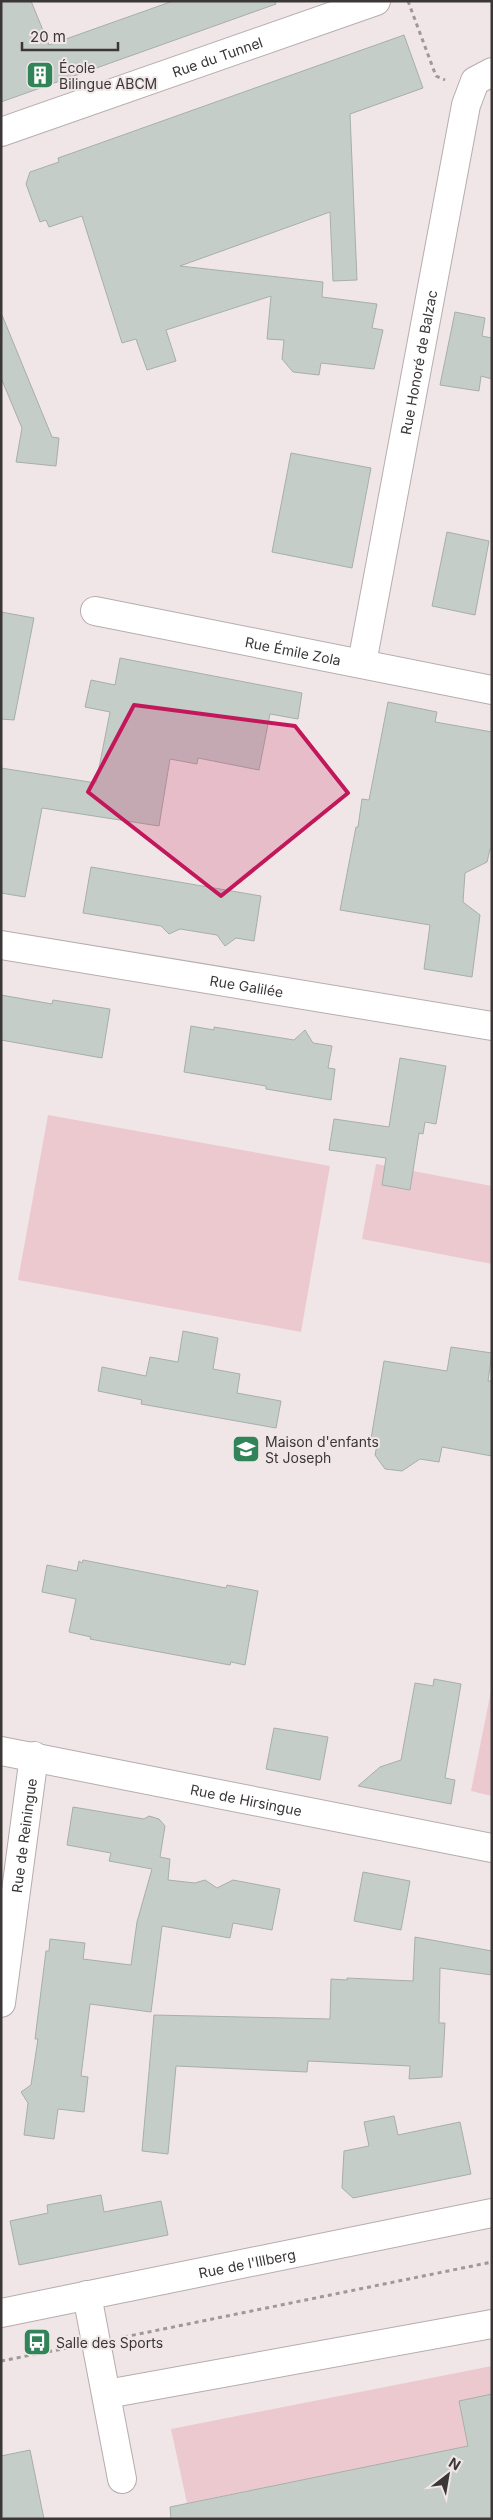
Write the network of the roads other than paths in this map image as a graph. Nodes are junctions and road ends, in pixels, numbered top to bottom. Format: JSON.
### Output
{"nodes":[{"id":1,"x":376,"y":1,"type":"edge"},
{"id":2,"x":492,"y":72,"type":"edge"},
{"id":3,"x":1,"y":132,"type":"edge"},
{"id":4,"x":95,"y":611,"type":"dead end"},
{"id":5,"x":362,"y":663,"type":"junction"},
{"id":6,"x":492,"y":690,"type":"edge"},
{"id":7,"x":1,"y":945,"type":"edge"},
{"id":8,"x":492,"y":1026,"type":"edge"},
{"id":9,"x":1,"y":1751,"type":"edge"},
{"id":10,"x":34,"y":1756,"type":"junction"},
{"id":11,"x":492,"y":1848,"type":"edge"},
{"id":12,"x":1,"y":2003,"type":"edge"},
{"id":13,"x":492,"y":2212,"type":"edge"},
{"id":14,"x":87,"y":2295,"type":"junction"},
{"id":15,"x":1,"y":2313,"type":"edge"},
{"id":16,"x":492,"y":2324,"type":"edge"},
{"id":17,"x":107,"y":2394,"type":"junction"},
{"id":18,"x":122,"y":2479,"type":"dead end"}],
"edges":[{"from":1,"to":3,"type":"street","name":"Rue du Tunnel"},
{"from":2,"to":5,"type":"street","name":"Rue Honoré de Balzac"},
{"from":4,"to":5,"type":"street","name":"Rue Émile Zola"},
{"from":5,"to":6,"type":"street","name":"Rue Émile Zola"},
{"from":7,"to":8,"type":"street","name":"Rue Galilée"},
{"from":9,"to":10,"type":"street","name":"Rue de Hirsingue"},
{"from":10,"to":11,"type":"street","name":"Rue de Hirsingue"},
{"from":10,"to":12,"type":"street","name":"Rue de Reiningue"},
{"from":13,"to":14,"type":"street","name":"Rue de l'Illberg"},
{"from":14,"to":15,"type":"street","name":"Rue de l'Illberg"},
{"from":14,"to":17,"type":"street"},
{"from":16,"to":17,"type":"street"},
{"from":17,"to":18,"type":"street"}]}
